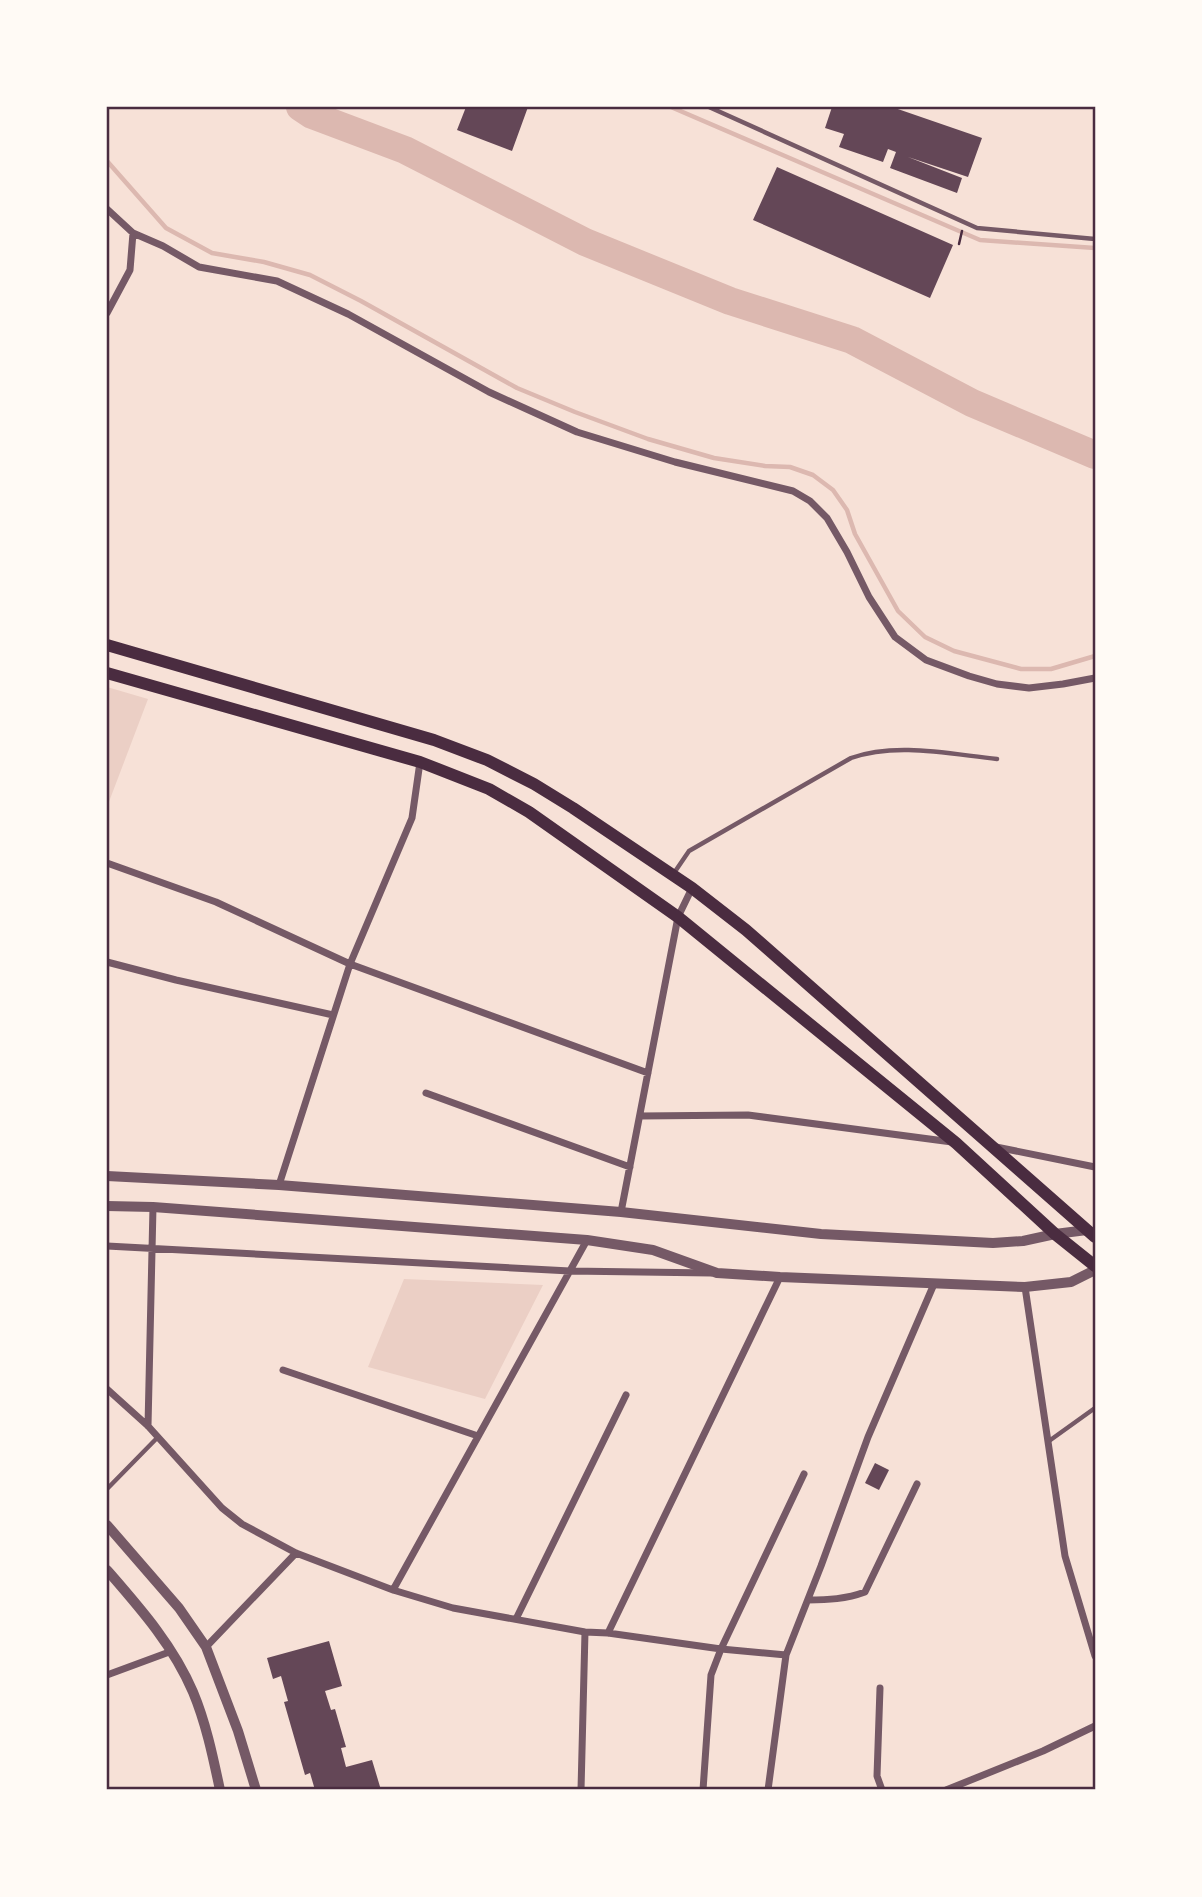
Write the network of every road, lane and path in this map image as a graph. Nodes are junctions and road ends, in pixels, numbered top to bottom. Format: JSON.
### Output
{"nodes":[{"id":1,"x":709,"y":107,"type":"edge"},
{"id":2,"x":107,"y":209,"type":"edge"},
{"id":3,"x":964,"y":224,"type":"dead end"},
{"id":4,"x":133,"y":233,"type":"junction"},
{"id":5,"x":1095,"y":239,"type":"edge"},
{"id":6,"x":959,"y":244,"type":"dead end"},
{"id":7,"x":107,"y":313,"type":"edge"},
{"id":8,"x":107,"y":645,"type":"edge"},
{"id":9,"x":107,"y":673,"type":"edge"},
{"id":10,"x":1095,"y":678,"type":"edge"},
{"id":11,"x":996,"y":759,"type":"dead end"},
{"id":12,"x":420,"y":762,"type":"junction"},
{"id":13,"x":107,"y":863,"type":"edge"},
{"id":14,"x":673,"y":875,"type":"junction"},
{"id":15,"x":692,"y":888,"type":"junction"},
{"id":16,"x":678,"y":916,"type":"junction"},
{"id":17,"x":107,"y":962,"type":"edge"},
{"id":18,"x":350,"y":964,"type":"junction"},
{"id":19,"x":333,"y":1015,"type":"junction"},
{"id":20,"x":648,"y":1073,"type":"junction"},
{"id":21,"x":426,"y":1093,"type":"dead end"},
{"id":22,"x":640,"y":1116,"type":"junction"},
{"id":23,"x":956,"y":1143,"type":"junction"},
{"id":24,"x":992,"y":1147,"type":"junction"},
{"id":25,"x":630,"y":1167,"type":"junction"},
{"id":26,"x":1095,"y":1167,"type":"edge"},
{"id":27,"x":107,"y":1175,"type":"edge"},
{"id":28,"x":279,"y":1185,"type":"junction"},
{"id":29,"x":107,"y":1206,"type":"edge"},
{"id":30,"x":153,"y":1207,"type":"junction"},
{"id":31,"x":621,"y":1212,"type":"junction"},
{"id":32,"x":1055,"y":1234,"type":"junction"},
{"id":33,"x":1091,"y":1234,"type":"edge"},
{"id":34,"x":587,"y":1240,"type":"junction"},
{"id":35,"x":107,"y":1246,"type":"edge"},
{"id":36,"x":152,"y":1249,"type":"junction"},
{"id":37,"x":1095,"y":1268,"type":"edge"},
{"id":38,"x":570,"y":1271,"type":"junction"},
{"id":39,"x":717,"y":1273,"type":"junction"},
{"id":40,"x":780,"y":1278,"type":"junction"},
{"id":41,"x":934,"y":1284,"type":"junction"},
{"id":42,"x":1025,"y":1287,"type":"junction"},
{"id":43,"x":283,"y":1370,"type":"dead end"},
{"id":44,"x":107,"y":1389,"type":"edge"},
{"id":45,"x":626,"y":1395,"type":"dead end"},
{"id":46,"x":1095,"y":1408,"type":"edge"},
{"id":47,"x":148,"y":1426,"type":"junction"},
{"id":48,"x":478,"y":1436,"type":"junction"},
{"id":49,"x":158,"y":1438,"type":"junction"},
{"id":50,"x":1049,"y":1441,"type":"junction"},
{"id":51,"x":804,"y":1474,"type":"dead end"},
{"id":52,"x":917,"y":1484,"type":"dead end"},
{"id":53,"x":107,"y":1489,"type":"edge"},
{"id":54,"x":107,"y":1525,"type":"edge"},
{"id":55,"x":296,"y":1553,"type":"junction"},
{"id":56,"x":107,"y":1570,"type":"edge"},
{"id":57,"x":393,"y":1590,"type":"junction"},
{"id":58,"x":808,"y":1600,"type":"junction"},
{"id":59,"x":516,"y":1619,"type":"junction"},
{"id":60,"x":585,"y":1632,"type":"junction"},
{"id":61,"x":608,"y":1633,"type":"junction"},
{"id":62,"x":205,"y":1647,"type":"junction"},
{"id":63,"x":722,"y":1649,"type":"junction"},
{"id":64,"x":172,"y":1651,"type":"junction"},
{"id":65,"x":786,"y":1656,"type":"junction"},
{"id":66,"x":1095,"y":1656,"type":"edge"},
{"id":67,"x":107,"y":1675,"type":"edge"},
{"id":68,"x":880,"y":1688,"type":"dead end"},
{"id":69,"x":1095,"y":1726,"type":"edge"},
{"id":70,"x":220,"y":1790,"type":"edge"},
{"id":71,"x":256,"y":1790,"type":"edge"},
{"id":72,"x":581,"y":1790,"type":"edge"},
{"id":73,"x":703,"y":1790,"type":"edge"},
{"id":74,"x":768,"y":1790,"type":"edge"},
{"id":75,"x":882,"y":1790,"type":"edge"},
{"id":76,"x":946,"y":1790,"type":"edge"}],
"edges":[{"from":1,"to":5,"type":"lane"},
{"from":2,"to":4,"type":"street"},
{"from":3,"to":6,"type":"path"},
{"from":4,"to":7,"type":"street"},
{"from":4,"to":10,"type":"street"},
{"from":8,"to":14,"type":"main road"},
{"from":9,"to":12,"type":"main road"},
{"from":11,"to":14,"type":"lane"},
{"from":12,"to":16,"type":"main road"},
{"from":12,"to":18,"type":"street"},
{"from":13,"to":18,"type":"street"},
{"from":14,"to":15,"type":"main road"},
{"from":15,"to":16,"type":"street"},
{"from":15,"to":24,"type":"main road"},
{"from":16,"to":20,"type":"street"},
{"from":16,"to":23,"type":"main road"},
{"from":17,"to":19,"type":"street"},
{"from":18,"to":19,"type":"street"},
{"from":18,"to":20,"type":"street"},
{"from":19,"to":28,"type":"street"},
{"from":20,"to":22,"type":"street"},
{"from":21,"to":25,"type":"street"},
{"from":22,"to":23,"type":"street"},
{"from":22,"to":25,"type":"street"},
{"from":23,"to":32,"type":"main road"},
{"from":24,"to":26,"type":"street"},
{"from":24,"to":33,"type":"main road"},
{"from":25,"to":31,"type":"street"},
{"from":27,"to":28,"type":"street"},
{"from":28,"to":31,"type":"street"},
{"from":29,"to":30,"type":"street"},
{"from":30,"to":34,"type":"street"},
{"from":30,"to":36,"type":"street"},
{"from":31,"to":32,"type":"street"},
{"from":32,"to":33,"type":"street"},
{"from":32,"to":37,"type":"main road"},
{"from":34,"to":38,"type":"street"},
{"from":34,"to":39,"type":"street"},
{"from":35,"to":36,"type":"street"},
{"from":36,"to":38,"type":"street"},
{"from":36,"to":47,"type":"street"},
{"from":37,"to":42,"type":"street"},
{"from":38,"to":39,"type":"street"},
{"from":38,"to":48,"type":"street"},
{"from":39,"to":40,"type":"street"},
{"from":40,"to":41,"type":"street"},
{"from":40,"to":61,"type":"street"},
{"from":41,"to":42,"type":"street"},
{"from":41,"to":58,"type":"street"},
{"from":42,"to":50,"type":"street"},
{"from":43,"to":48,"type":"street"},
{"from":44,"to":47,"type":"street"},
{"from":45,"to":59,"type":"street"},
{"from":46,"to":50,"type":"lane"},
{"from":47,"to":49,"type":"street"},
{"from":48,"to":57,"type":"street"},
{"from":49,"to":53,"type":"lane"},
{"from":49,"to":55,"type":"street"},
{"from":50,"to":66,"type":"street"},
{"from":51,"to":63,"type":"street"},
{"from":52,"to":58,"type":"street"},
{"from":54,"to":62,"type":"street"},
{"from":55,"to":57,"type":"street"},
{"from":55,"to":62,"type":"street"},
{"from":56,"to":64,"type":"street"},
{"from":57,"to":59,"type":"street"},
{"from":58,"to":65,"type":"street"},
{"from":59,"to":60,"type":"street"},
{"from":60,"to":61,"type":"street"},
{"from":60,"to":72,"type":"street"},
{"from":61,"to":63,"type":"street"},
{"from":62,"to":71,"type":"street"},
{"from":63,"to":65,"type":"street"},
{"from":63,"to":73,"type":"street"},
{"from":64,"to":67,"type":"street"},
{"from":64,"to":70,"type":"street"},
{"from":65,"to":74,"type":"street"},
{"from":68,"to":75,"type":"street"},
{"from":69,"to":76,"type":"street"}]}
